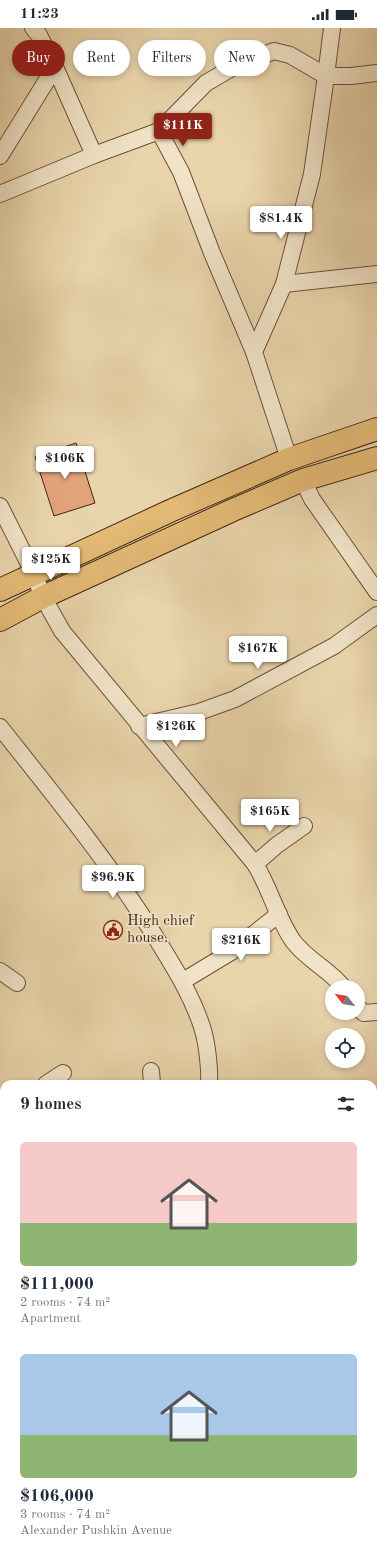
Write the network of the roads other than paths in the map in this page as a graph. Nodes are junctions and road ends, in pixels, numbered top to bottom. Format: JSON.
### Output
{"nodes":[{"id":1,"x":33,"y":28,"type":"edge"},
{"id":2,"x":332,"y":28,"type":"edge"},
{"id":3,"x":42,"y":40,"type":"edge"},
{"id":4,"x":377,"y":73,"type":"edge"},
{"id":5,"x":49,"y":76,"type":"edge"},
{"id":6,"x":59,"y":76,"type":"edge"},
{"id":7,"x":326,"y":76,"type":"junction"},
{"id":8,"x":159,"y":132,"type":"junction"},
{"id":9,"x":94,"y":155,"type":"junction"},
{"id":10,"x":0,"y":156,"type":"edge"},
{"id":11,"x":0,"y":194,"type":"edge"},
{"id":12,"x":377,"y":274,"type":"edge"},
{"id":13,"x":284,"y":284,"type":"junction"},
{"id":14,"x":254,"y":352,"type":"junction"},
{"id":15,"x":377,"y":429,"type":"edge"},
{"id":16,"x":377,"y":458,"type":"edge"},
{"id":17,"x":289,"y":459,"type":"junction"},
{"id":18,"x":303,"y":480,"type":"junction"},
{"id":19,"x":0,"y":506,"type":"edge"},
{"id":20,"x":34,"y":574,"type":"junction"},
{"id":21,"x":0,"y":590,"type":"edge"},
{"id":22,"x":377,"y":592,"type":"edge"},
{"id":23,"x":43,"y":597,"type":"junction"},
{"id":24,"x":377,"y":615,"type":"edge"},
{"id":25,"x":0,"y":620,"type":"edge"},
{"id":26,"x":139,"y":726,"type":"junction"},
{"id":27,"x":0,"y":727,"type":"edge"},
{"id":28,"x":304,"y":826,"type":"dead end"},
{"id":29,"x":254,"y":864,"type":"junction"},
{"id":30,"x":279,"y":914,"type":"junction"},
{"id":31,"x":0,"y":971,"type":"edge"},
{"id":32,"x":338,"y":980,"type":"edge"},
{"id":33,"x":183,"y":981,"type":"junction"},
{"id":34,"x":17,"y":984,"type":"dead end"},
{"id":35,"x":377,"y":1012,"type":"edge"},
{"id":36,"x":365,"y":1013,"type":"edge"},
{"id":37,"x":63,"y":1073,"type":"dead end"},
{"id":38,"x":52,"y":1080,"type":"edge"},
{"id":39,"x":209,"y":1080,"type":"edge"}],
"edges":[{"from":1,"to":3,"type":"street"},
{"from":2,"to":7,"type":"street"},
{"from":4,"to":7,"type":"street"},
{"from":5,"to":10,"type":"street"},
{"from":6,"to":9,"type":"street"},
{"from":7,"to":8,"type":"street"},
{"from":7,"to":13,"type":"street"},
{"from":8,"to":9,"type":"street"},
{"from":8,"to":14,"type":"street"},
{"from":9,"to":11,"type":"street"},
{"from":12,"to":13,"type":"street"},
{"from":13,"to":14,"type":"street"},
{"from":14,"to":17,"type":"street"},
{"from":15,"to":17,"type":"main road"},
{"from":16,"to":18,"type":"main road"},
{"from":17,"to":20,"type":"main road"},
{"from":18,"to":22,"type":"street"},
{"from":18,"to":23,"type":"main road"},
{"from":19,"to":20,"type":"street"},
{"from":20,"to":21,"type":"main road"},
{"from":20,"to":23,"type":"street"},
{"from":23,"to":25,"type":"main road"},
{"from":23,"to":26,"type":"street"},
{"from":24,"to":26,"type":"street"},
{"from":26,"to":29,"type":"street"},
{"from":27,"to":33,"type":"street"},
{"from":28,"to":29,"type":"street"},
{"from":29,"to":30,"type":"street"},
{"from":30,"to":32,"type":"street"},
{"from":30,"to":33,"type":"street"},
{"from":31,"to":34,"type":"street"},
{"from":33,"to":39,"type":"street"},
{"from":35,"to":36,"type":"street"},
{"from":37,"to":38,"type":"street"}]}
